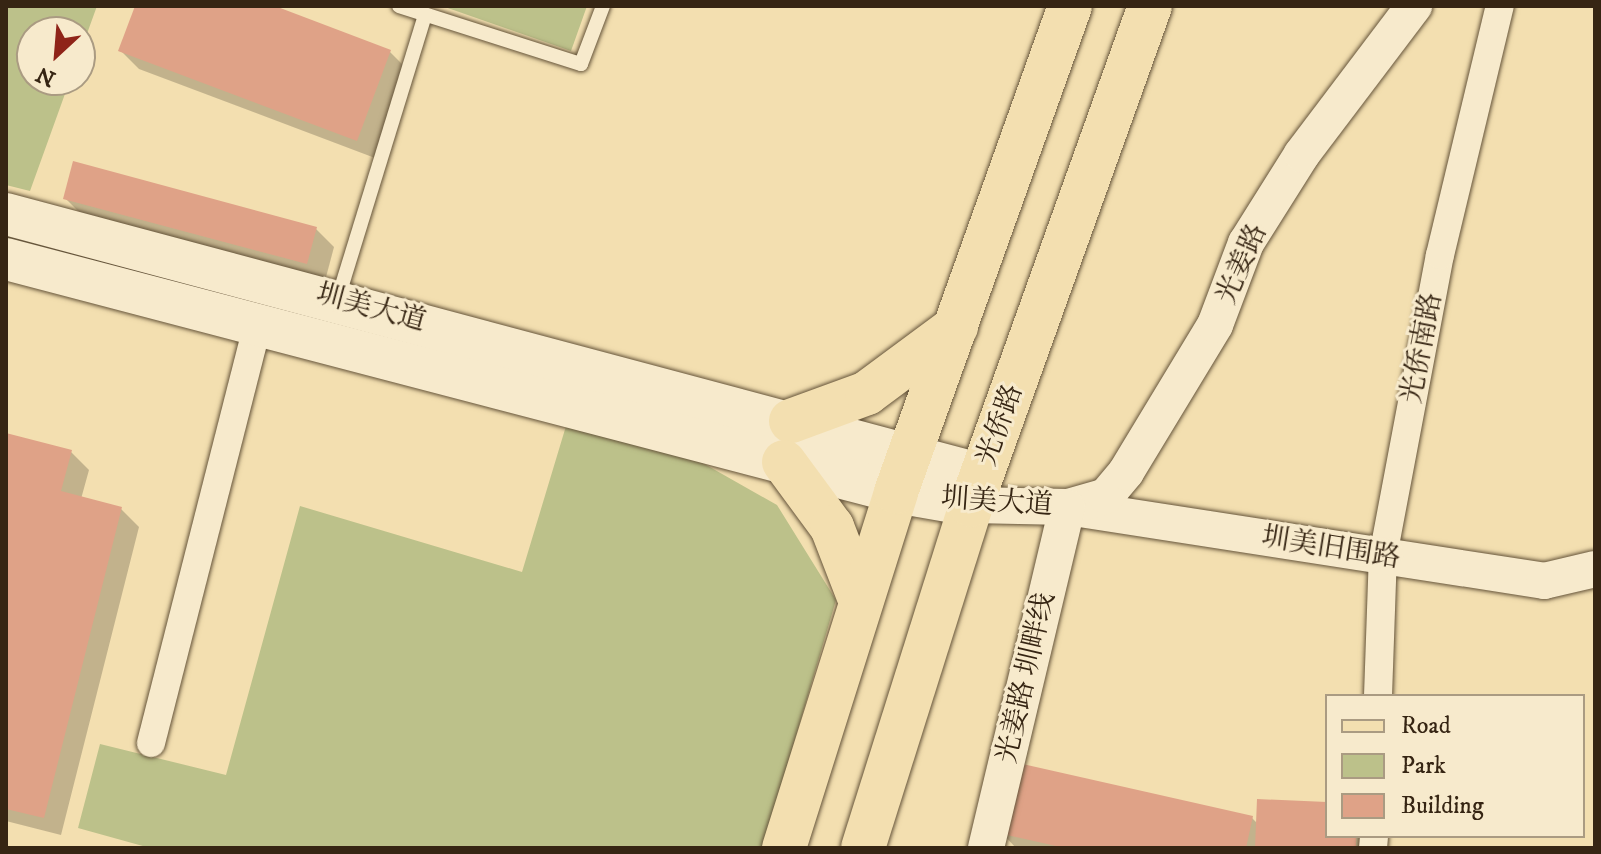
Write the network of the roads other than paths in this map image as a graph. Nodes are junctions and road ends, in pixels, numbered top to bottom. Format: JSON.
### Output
{"nodes":[{"id":1,"x":399,"y":6,"type":"edge"},
{"id":2,"x":603,"y":6,"type":"edge"},
{"id":3,"x":1070,"y":6,"type":"edge"},
{"id":4,"x":1150,"y":6,"type":"edge"},
{"id":5,"x":1414,"y":6,"type":"edge"},
{"id":6,"x":1500,"y":6,"type":"edge"},
{"id":7,"x":425,"y":15,"type":"junction"},
{"id":8,"x":6,"y":214,"type":"edge"},
{"id":9,"x":6,"y":259,"type":"edge"},
{"id":10,"x":338,"y":299,"type":"junction"},
{"id":11,"x":258,"y":324,"type":"junction"},
{"id":12,"x":956,"y":327,"type":"junction"},
{"id":13,"x":788,"y":441,"type":"junction"},
{"id":14,"x":902,"y":474,"type":"junction"},
{"id":15,"x":976,"y":490,"type":"junction"},
{"id":16,"x":1067,"y":507,"type":"junction"},
{"id":17,"x":1383,"y":556,"type":"junction"},
{"id":18,"x":1595,"y":569,"type":"edge"},
{"id":19,"x":861,"y":602,"type":"junction"},
{"id":20,"x":1378,"y":694,"type":"edge"},
{"id":21,"x":151,"y":743,"type":"dead end"},
{"id":22,"x":784,"y":848,"type":"edge"},
{"id":23,"x":863,"y":848,"type":"edge"},
{"id":24,"x":986,"y":848,"type":"edge"}],
"edges":[{"from":1,"to":7,"type":"lane"},
{"from":2,"to":7,"type":"lane"},
{"from":3,"to":12,"type":"main road"},
{"from":4,"to":15,"type":"main road","name":"光侨路"},
{"from":5,"to":16,"type":"street","name":"光姜路"},
{"from":6,"to":17,"type":"street","name":"光侨南路"},
{"from":7,"to":10,"type":"lane"},
{"from":8,"to":10,"type":"main road","name":"圳美大道"},
{"from":9,"to":11,"type":"main road","name":"圳美大道"},
{"from":10,"to":13,"type":"main road","name":"圳美大道"},
{"from":11,"to":13,"type":"main road","name":"圳美大道"},
{"from":11,"to":21,"type":"street"},
{"from":12,"to":13,"type":"main road"},
{"from":12,"to":14,"type":"main road"},
{"from":13,"to":14,"type":"main road","name":"圳美大道"},
{"from":13,"to":19,"type":"main road"},
{"from":14,"to":15,"type":"main road","name":"圳美大道"},
{"from":14,"to":19,"type":"main road"},
{"from":15,"to":16,"type":"street","name":"圳美大道"},
{"from":15,"to":23,"type":"main road","name":"光侨路"},
{"from":16,"to":17,"type":"street","name":"圳美旧围路"},
{"from":16,"to":24,"type":"street","name":"光姜路 圳畔线"},
{"from":17,"to":18,"type":"street","name":"圳美旧围路"},
{"from":17,"to":20,"type":"street","name":"光侨南路"},
{"from":19,"to":22,"type":"main road"}]}
